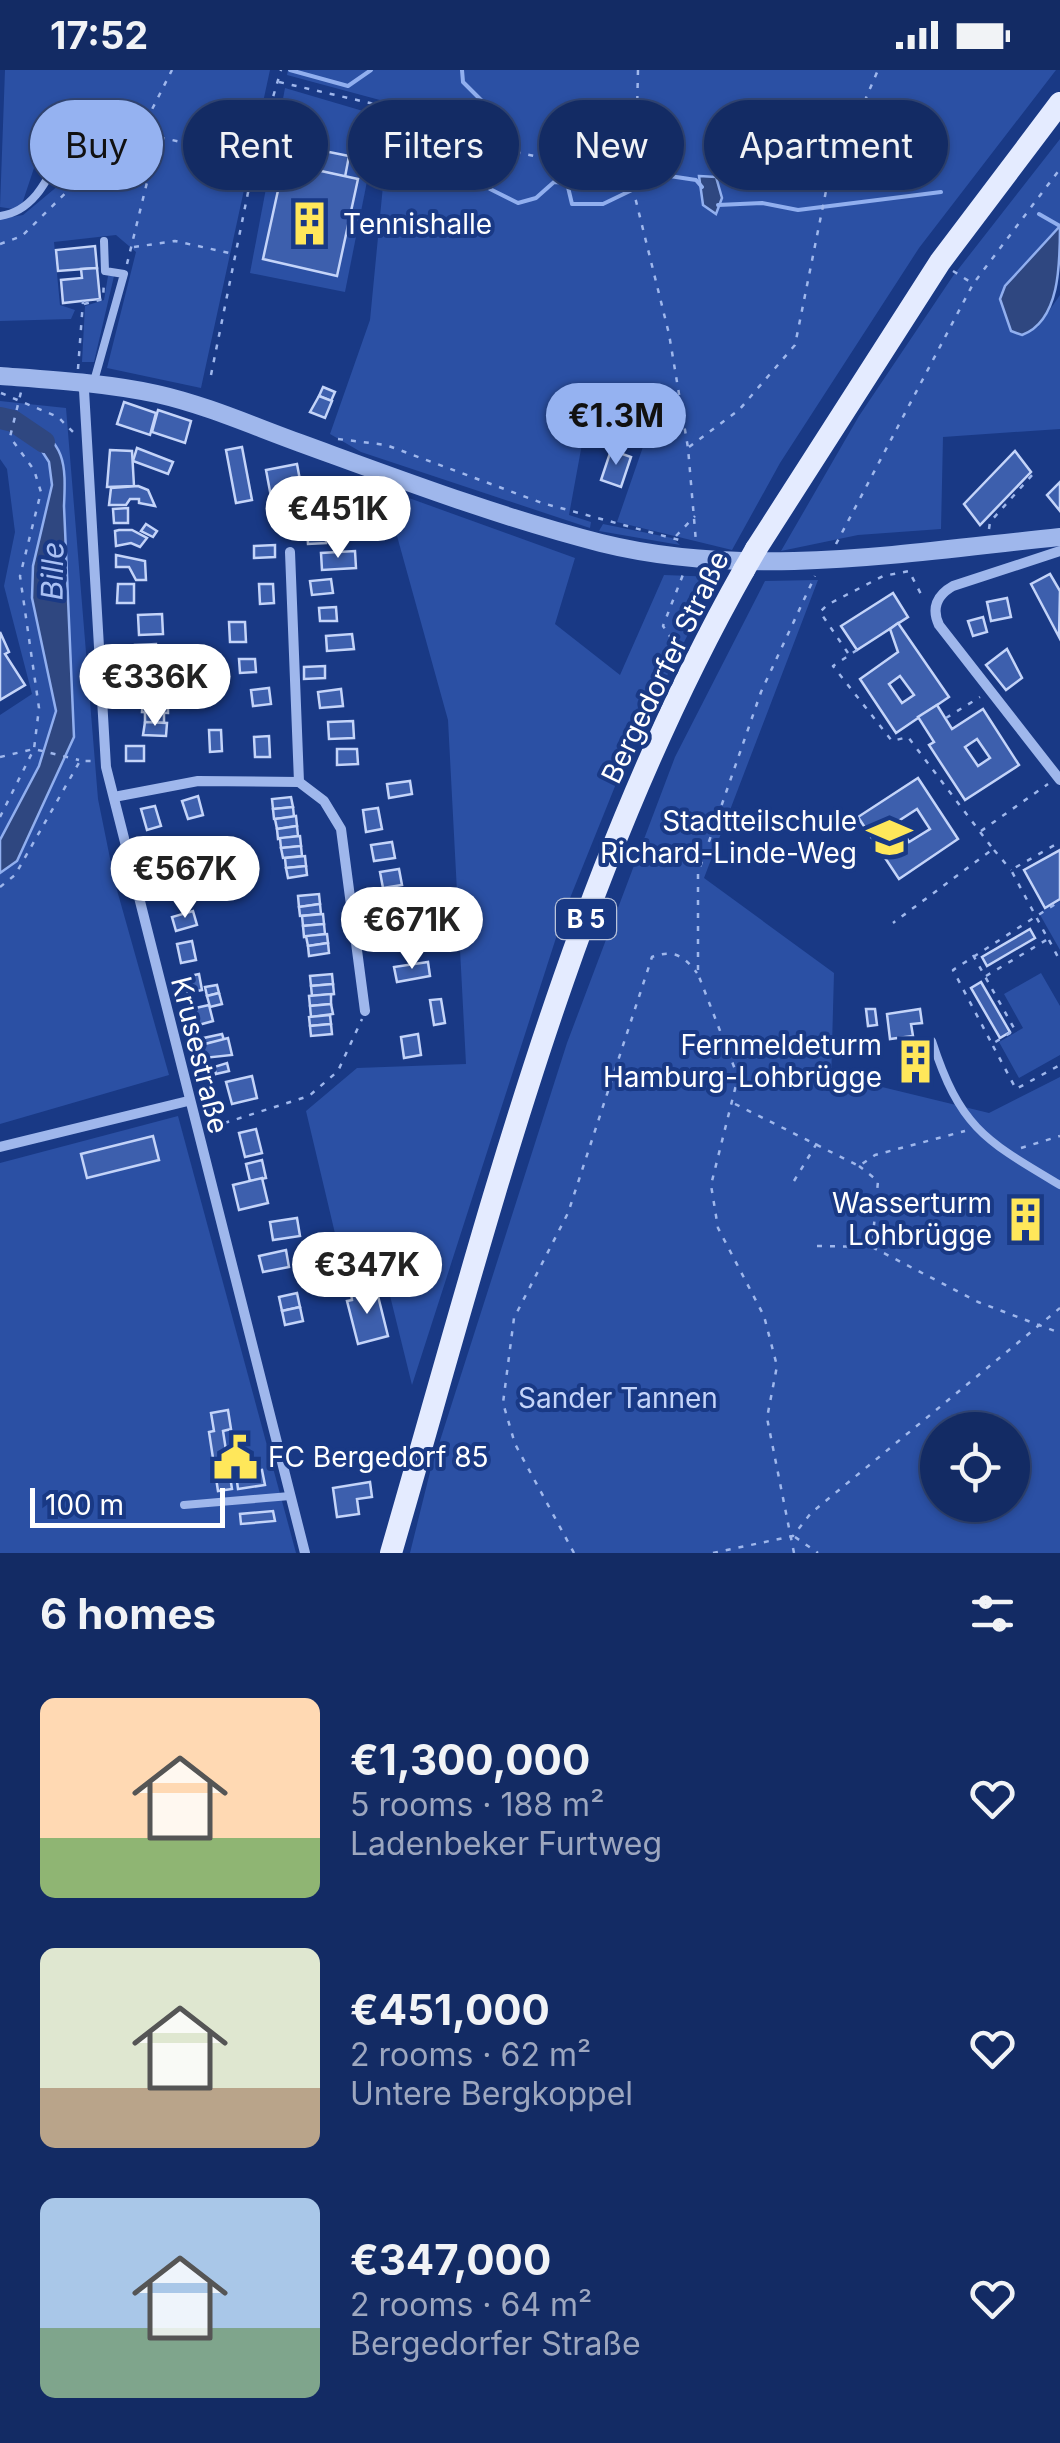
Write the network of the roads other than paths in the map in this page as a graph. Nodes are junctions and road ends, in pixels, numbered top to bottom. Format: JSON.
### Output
{"nodes":[{"id":1,"x":1060,"y":103,"type":"edge"},
{"id":2,"x":40,"y":190,"type":"edge"},
{"id":3,"x":0,"y":216,"type":"edge"},
{"id":4,"x":104,"y":242,"type":"dead end"},
{"id":5,"x":0,"y":376,"type":"edge"},
{"id":6,"x":83,"y":378,"type":"junction"},
{"id":7,"x":1060,"y":538,"type":"edge"},
{"id":8,"x":290,"y":552,"type":"dead end"},
{"id":9,"x":1060,"y":552,"type":"edge"},
{"id":10,"x":756,"y":560,"type":"junction"},
{"id":11,"x":1057,"y":780,"type":"edge"},
{"id":12,"x":298,"y":782,"type":"junction"},
{"id":13,"x":114,"y":796,"type":"junction"},
{"id":14,"x":365,"y":1011,"type":"road end"},
{"id":15,"x":932,"y":1042,"type":"dead end"},
{"id":16,"x":188,"y":1101,"type":"junction"},
{"id":17,"x":0,"y":1147,"type":"edge"},
{"id":18,"x":1060,"y":1186,"type":"edge"},
{"id":19,"x":290,"y":1496,"type":"junction"},
{"id":20,"x":184,"y":1505,"type":"dead end"},
{"id":21,"x":305,"y":1553,"type":"edge"},
{"id":22,"x":391,"y":1553,"type":"edge"}],
"edges":[{"from":1,"to":10,"type":"main road","name":"Bergedorfer Straße","number":"B 5"},
{"from":2,"to":3,"type":"lane"},
{"from":4,"to":6,"type":"lane"},
{"from":5,"to":6,"type":"street"},
{"from":6,"to":10,"type":"street"},
{"from":6,"to":13,"type":"street","name":"Krusestraße"},
{"from":7,"to":9,"type":"street"},
{"from":7,"to":10,"type":"street"},
{"from":8,"to":12,"type":"street"},
{"from":9,"to":11,"type":"street"},
{"from":10,"to":22,"type":"main road","name":"Bergedorfer Straße","number":"B 5"},
{"from":12,"to":13,"type":"street"},
{"from":12,"to":14,"type":"street"},
{"from":13,"to":16,"type":"street","name":"Krusestraße"},
{"from":15,"to":18,"type":"lane"},
{"from":16,"to":17,"type":"street"},
{"from":16,"to":19,"type":"street","name":"Krusestraße"},
{"from":19,"to":20,"type":"lane"},
{"from":19,"to":21,"type":"street","name":"Krusestraße"}]}
